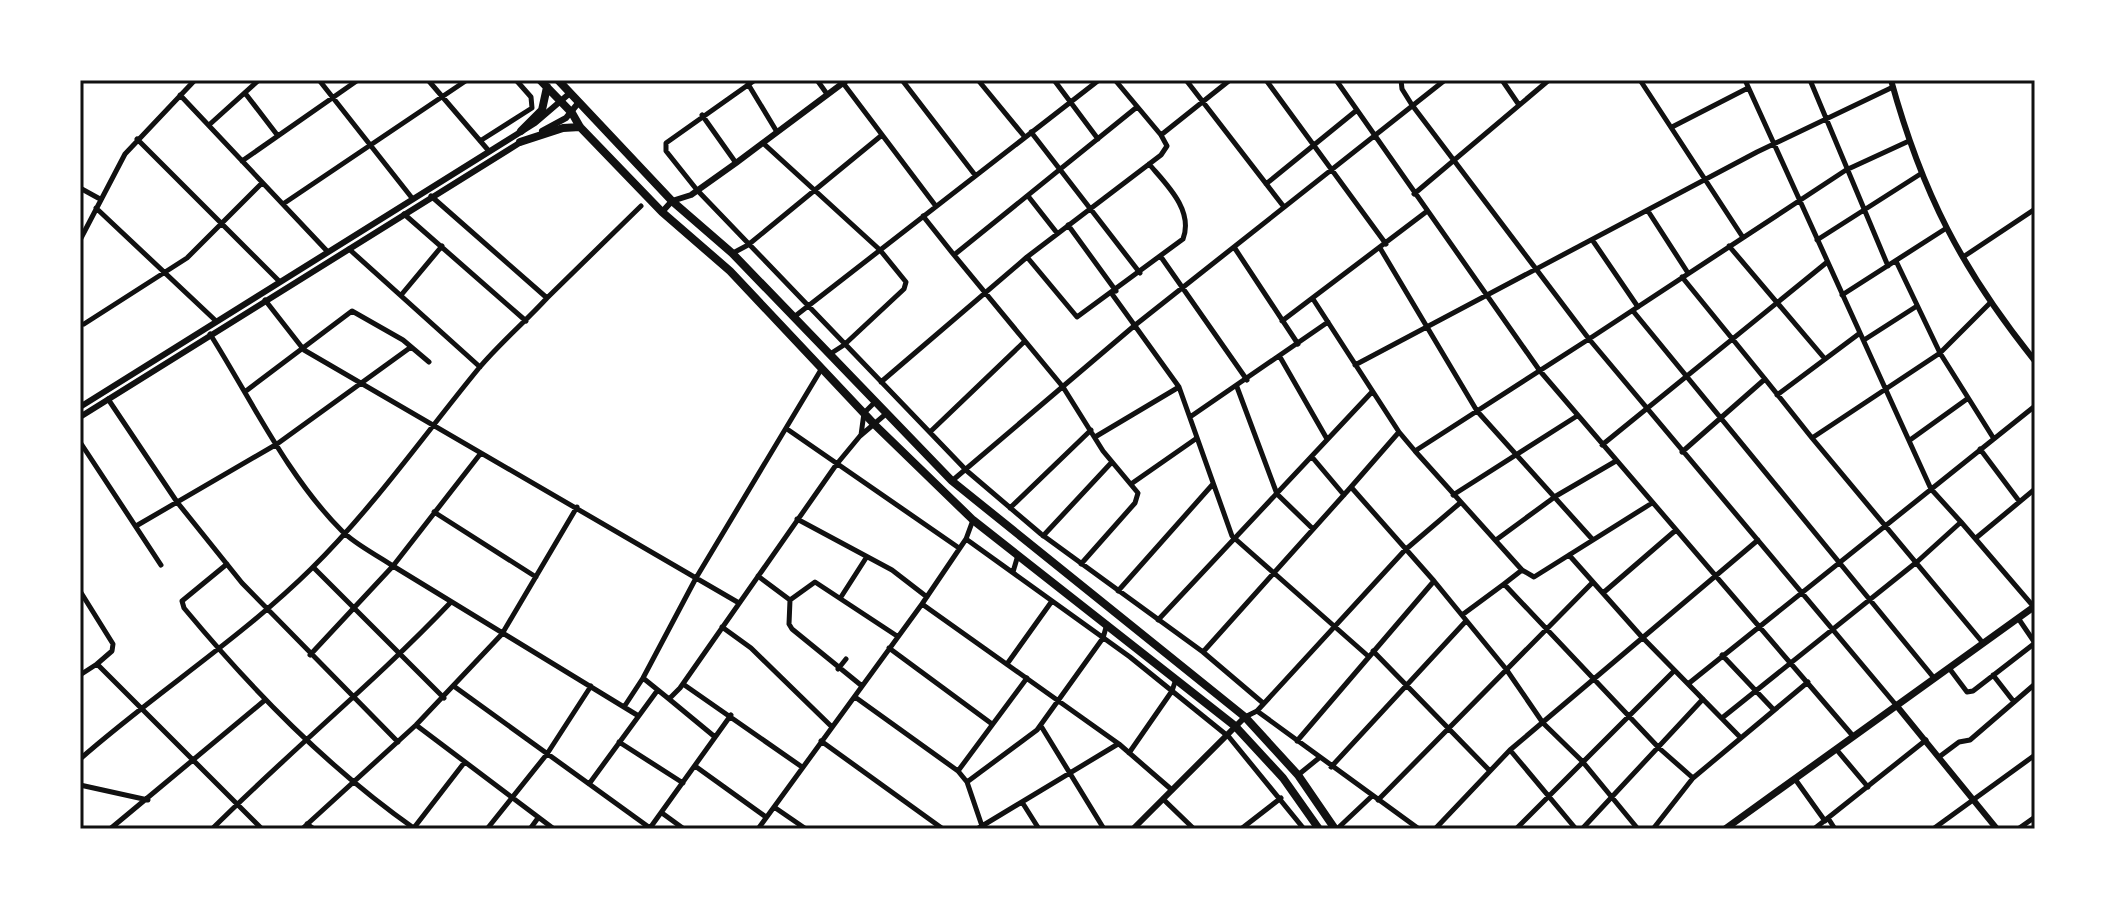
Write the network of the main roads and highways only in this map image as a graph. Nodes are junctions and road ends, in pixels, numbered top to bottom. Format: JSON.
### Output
{"nodes":[{"id":1,"x":558,"y":80,"type":"edge"},
{"id":2,"x":543,"y":84,"type":"edge"},
{"id":3,"x":580,"y":127,"type":"junction"},
{"id":4,"x":521,"y":131,"type":"road end"},
{"id":5,"x":520,"y":142,"type":"road end"},
{"id":6,"x":2034,"y":607,"type":"edge"},
{"id":7,"x":1728,"y":828,"type":"edge"},
{"id":8,"x":1319,"y":829,"type":"edge"},
{"id":9,"x":1336,"y":829,"type":"edge"}],
"edges":[{"from":1,"to":9,"type":"highway"},
{"from":2,"to":3,"type":"highway"},
{"from":2,"to":4,"type":"highway"},
{"from":3,"to":5,"type":"highway"},
{"from":3,"to":8,"type":"highway"},
{"from":6,"to":7,"type":"main road"}]}
